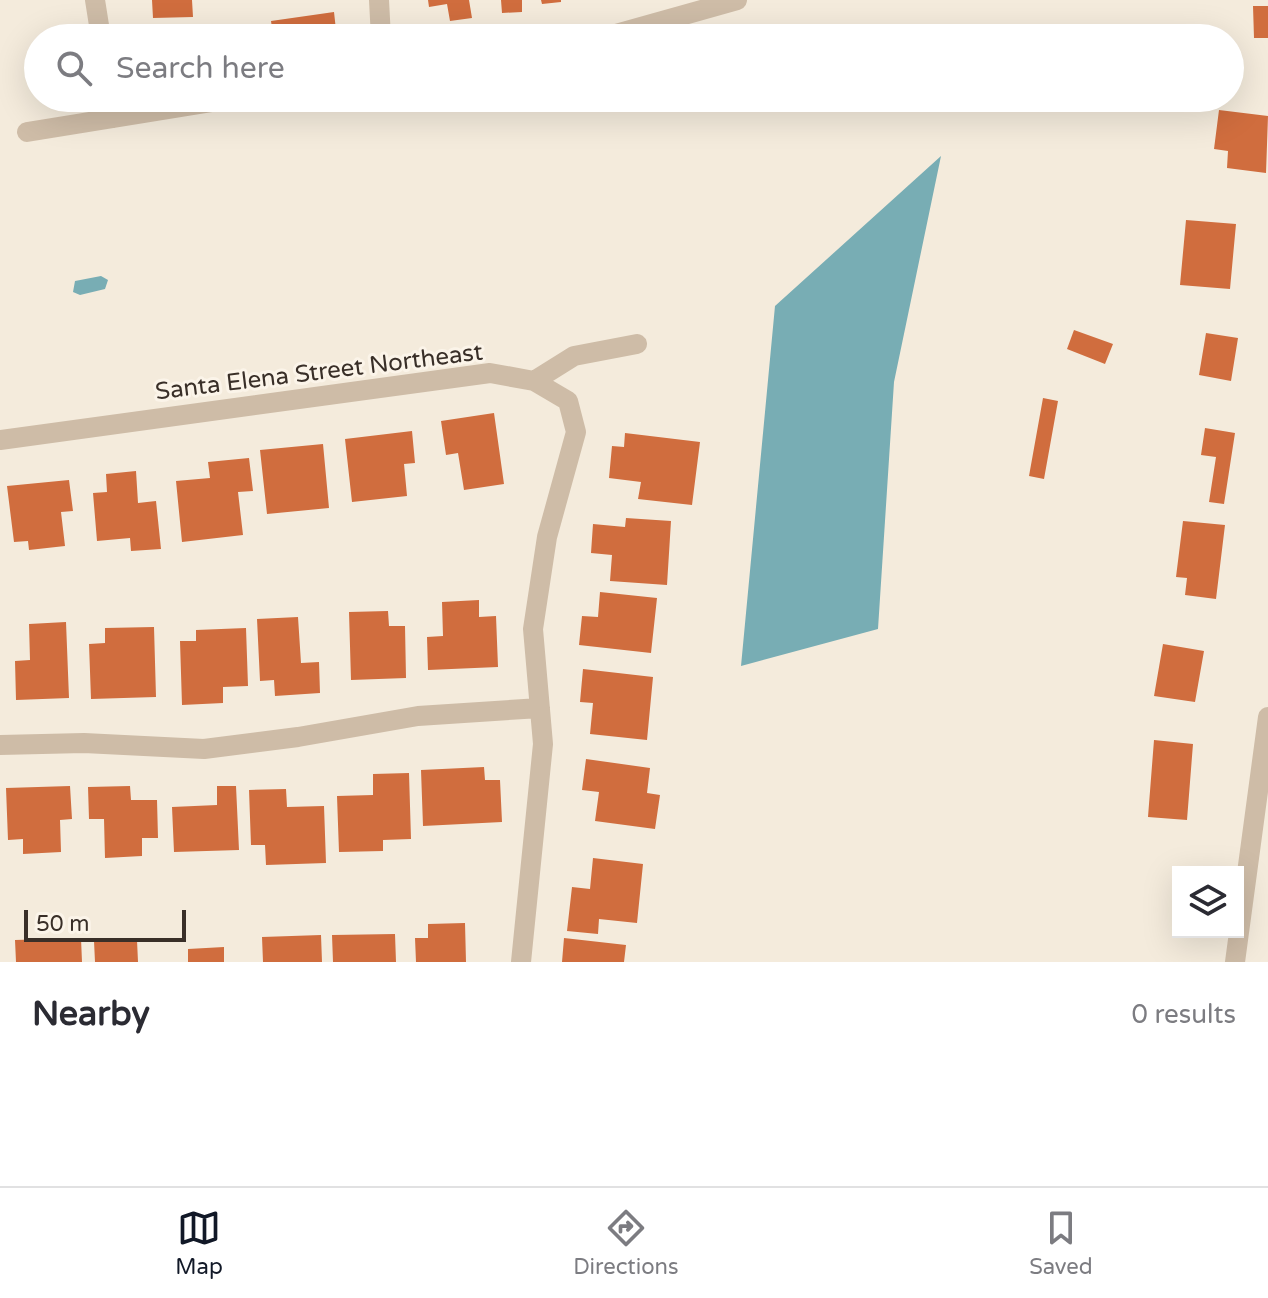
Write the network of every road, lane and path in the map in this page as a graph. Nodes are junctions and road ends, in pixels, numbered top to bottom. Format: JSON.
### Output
{"nodes":[{"id":1,"x":95,"y":0,"type":"edge"},
{"id":2,"x":379,"y":0,"type":"edge"},
{"id":3,"x":737,"y":0,"type":"edge"},
{"id":4,"x":99,"y":24,"type":"edge"},
{"id":5,"x":380,"y":24,"type":"edge"},
{"id":6,"x":652,"y":24,"type":"edge"},
{"id":7,"x":98,"y":112,"type":"edge"},
{"id":8,"x":27,"y":132,"type":"dead end"},
{"id":9,"x":637,"y":344,"type":"dead end"},
{"id":10,"x":534,"y":381,"type":"junction"},
{"id":11,"x":0,"y":440,"type":"edge"},
{"id":12,"x":540,"y":708,"type":"junction"},
{"id":13,"x":1268,"y":717,"type":"edge"},
{"id":14,"x":0,"y":745,"type":"edge"},
{"id":15,"x":521,"y":962,"type":"edge"},
{"id":16,"x":1235,"y":962,"type":"edge"}],
"edges":[{"from":1,"to":4,"type":"street"},
{"from":2,"to":5,"type":"street"},
{"from":3,"to":6,"type":"street"},
{"from":7,"to":8,"type":"street"},
{"from":9,"to":10,"type":"street"},
{"from":10,"to":11,"type":"street","name":"Santa Elena Street Northeast"},
{"from":10,"to":12,"type":"street"},
{"from":12,"to":14,"type":"street"},
{"from":12,"to":15,"type":"street"},
{"from":13,"to":16,"type":"street"}]}
